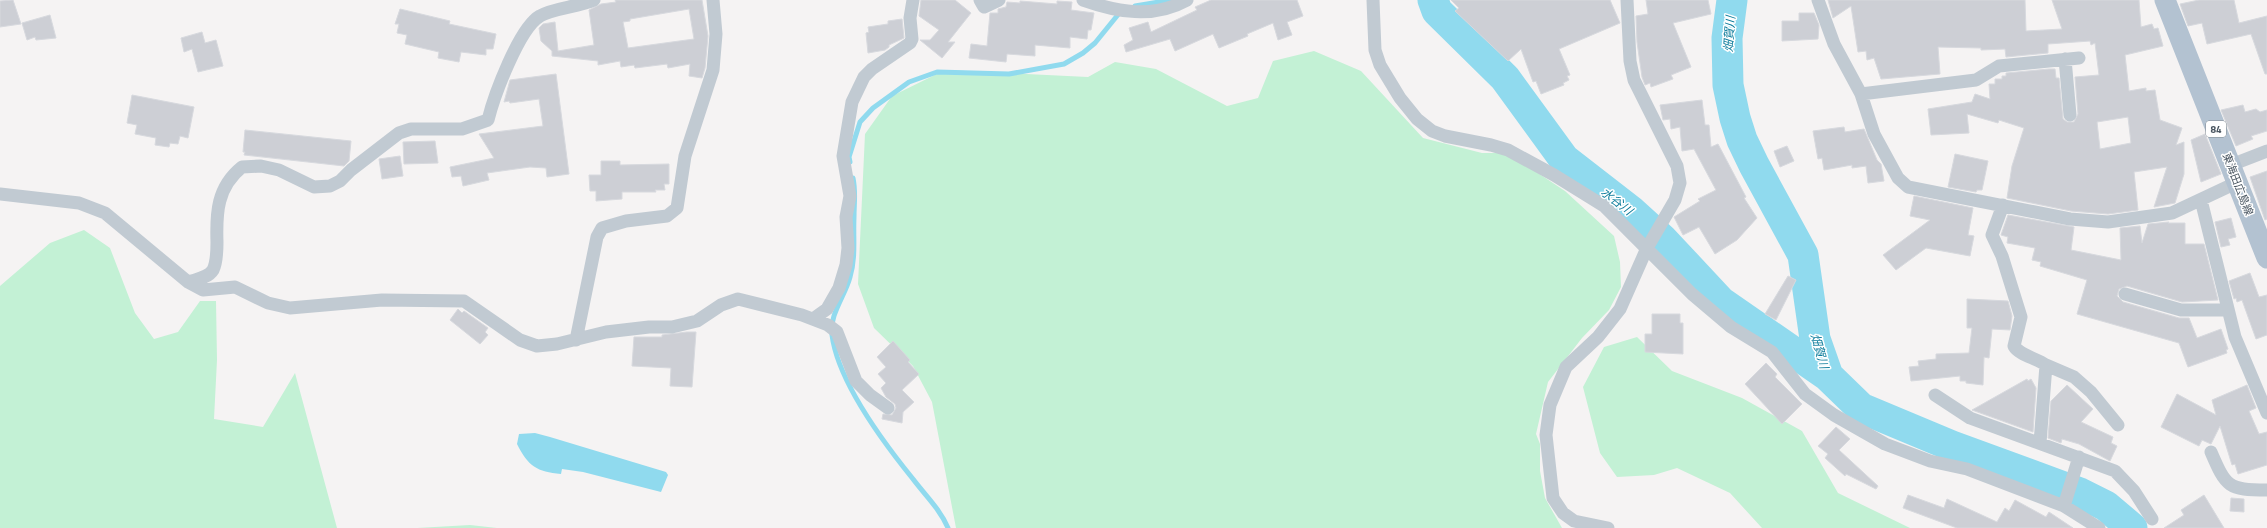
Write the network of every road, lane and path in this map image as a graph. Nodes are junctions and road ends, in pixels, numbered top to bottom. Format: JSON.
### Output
{"nodes":[{"id":1,"x":594,"y":0,"type":"edge"},
{"id":2,"x":713,"y":0,"type":"edge"},
{"id":3,"x":913,"y":0,"type":"edge"},
{"id":4,"x":980,"y":0,"type":"edge"},
{"id":5,"x":1000,"y":0,"type":"edge"},
{"id":6,"x":1083,"y":0,"type":"edge"},
{"id":7,"x":1187,"y":0,"type":"edge"},
{"id":8,"x":1373,"y":0,"type":"edge"},
{"id":9,"x":1627,"y":0,"type":"edge"},
{"id":10,"x":1818,"y":0,"type":"edge"},
{"id":11,"x":2164,"y":0,"type":"edge"},
{"id":12,"x":2079,"y":58,"type":"dead end"},
{"id":13,"x":2065,"y":59,"type":"junction"},
{"id":14,"x":1861,"y":94,"type":"junction"},
{"id":15,"x":2070,"y":115,"type":"dead end"},
{"id":16,"x":2267,"y":151,"type":"edge"},
{"id":17,"x":2234,"y":174,"type":"junction"},
{"id":18,"x":0,"y":194,"type":"edge"},
{"id":19,"x":2201,"y":200,"type":"junction"},
{"id":20,"x":2003,"y":204,"type":"junction"},
{"id":21,"x":1650,"y":243,"type":"junction"},
{"id":22,"x":2267,"y":258,"type":"edge"},
{"id":23,"x":188,"y":282,"type":"junction"},
{"id":24,"x":2125,"y":294,"type":"dead end"},
{"id":25,"x":2227,"y":310,"type":"junction"},
{"id":26,"x":813,"y":319,"type":"junction"},
{"id":27,"x":576,"y":340,"type":"junction"},
{"id":28,"x":2046,"y":365,"type":"junction"},
{"id":29,"x":1935,"y":395,"type":"dead end"},
{"id":30,"x":888,"y":408,"type":"dead end"},
{"id":31,"x":2267,"y":413,"type":"edge"},
{"id":32,"x":2118,"y":425,"type":"dead end"},
{"id":33,"x":2040,"y":443,"type":"junction"},
{"id":34,"x":2211,"y":452,"type":"dead end"},
{"id":35,"x":2078,"y":461,"type":"junction"},
{"id":36,"x":2267,"y":490,"type":"edge"},
{"id":37,"x":2065,"y":503,"type":"junction"},
{"id":38,"x":2152,"y":519,"type":"dead end"},
{"id":39,"x":1608,"y":528,"type":"edge"},
{"id":40,"x":2098,"y":528,"type":"edge"}],
"edges":[{"from":1,"to":23,"type":"street"},
{"from":2,"to":27,"type":"street"},
{"from":3,"to":26,"type":"street"},
{"from":4,"to":5,"type":"street"},
{"from":6,"to":7,"type":"street"},
{"from":8,"to":21,"type":"street"},
{"from":9,"to":21,"type":"street"},
{"from":10,"to":14,"type":"street"},
{"from":11,"to":17,"type":"main road","name":"東海田広島線","number":"84"},
{"from":12,"to":13,"type":"street"},
{"from":13,"to":14,"type":"street"},
{"from":13,"to":15,"type":"street"},
{"from":14,"to":20,"type":"street"},
{"from":16,"to":17,"type":"street"},
{"from":17,"to":19,"type":"street"},
{"from":17,"to":22,"type":"main road","name":"東海田広島線","number":"84"},
{"from":18,"to":23,"type":"street"},
{"from":19,"to":20,"type":"street"},
{"from":19,"to":25,"type":"street"},
{"from":20,"to":28,"type":"street"},
{"from":21,"to":37,"type":"street"},
{"from":21,"to":39,"type":"street"},
{"from":23,"to":27,"type":"street"},
{"from":24,"to":25,"type":"street"},
{"from":25,"to":31,"type":"street"},
{"from":26,"to":27,"type":"street"},
{"from":26,"to":30,"type":"street"},
{"from":28,"to":32,"type":"street"},
{"from":28,"to":33,"type":"street"},
{"from":29,"to":33,"type":"street"},
{"from":33,"to":35,"type":"street"},
{"from":34,"to":36,"type":"street"},
{"from":35,"to":37,"type":"street"},
{"from":35,"to":38,"type":"street"},
{"from":37,"to":40,"type":"street"}]}
